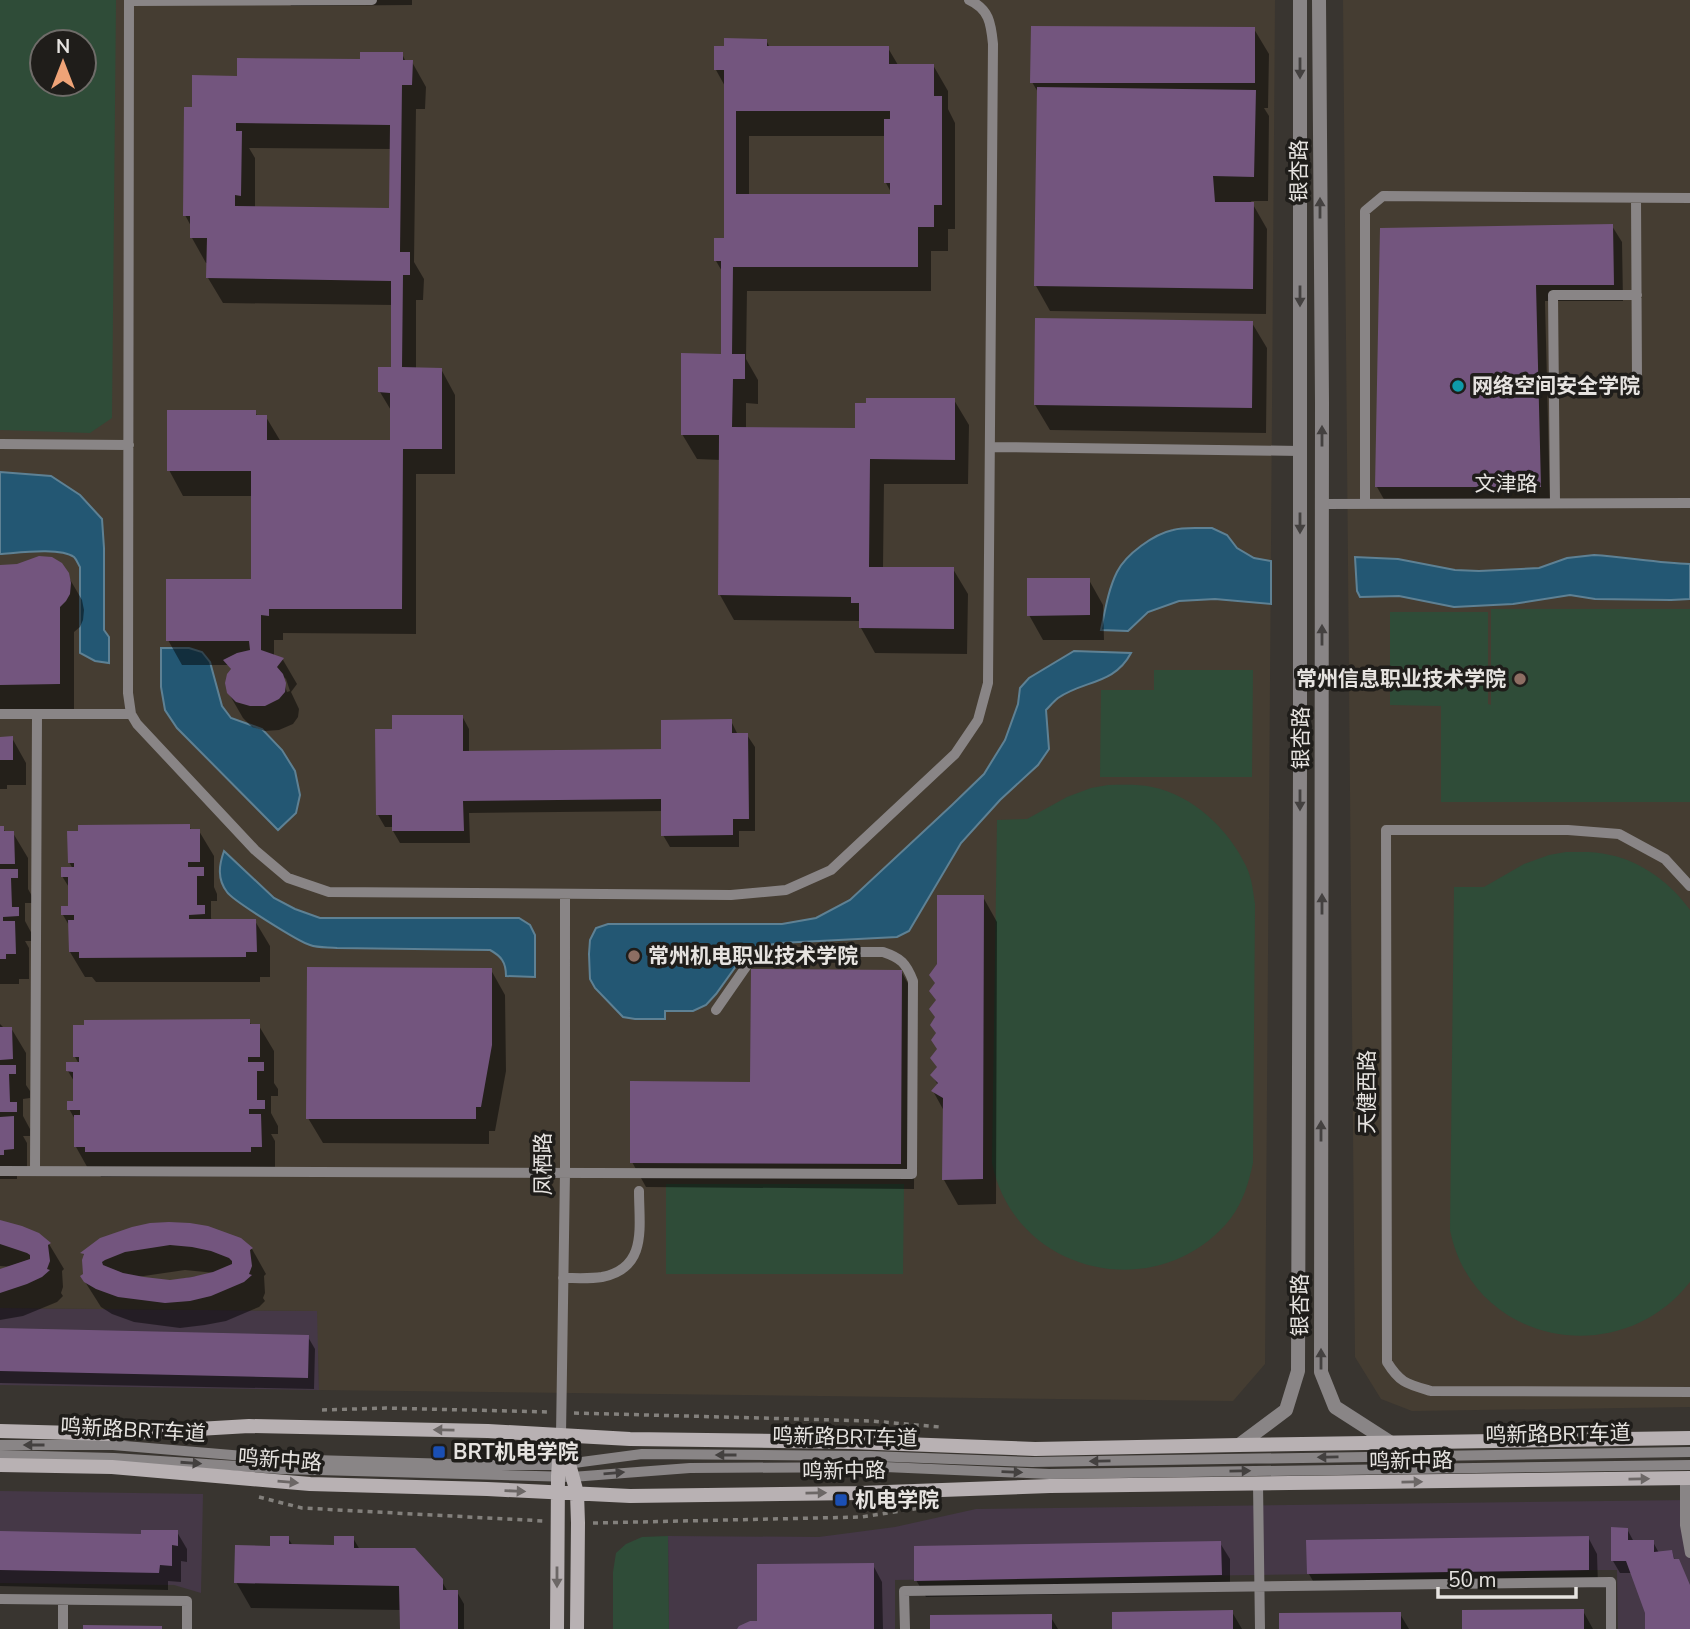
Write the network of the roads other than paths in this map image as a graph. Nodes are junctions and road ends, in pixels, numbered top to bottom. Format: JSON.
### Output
{"nodes":[{"id":1,"x":372,"y":0,"type":"edge"},
{"id":2,"x":969,"y":0,"type":"edge"},
{"id":3,"x":1300,"y":0,"type":"edge"},
{"id":4,"x":1319,"y":0,"type":"edge"},
{"id":5,"x":129,"y":1,"type":"edge"},
{"id":6,"x":1636,"y":198,"type":"junction"},
{"id":7,"x":1690,"y":198,"type":"edge"},
{"id":8,"x":1637,"y":295,"type":"junction"},
{"id":9,"x":1637,"y":380,"type":"dead end"},
{"id":10,"x":0,"y":444,"type":"edge"},
{"id":11,"x":129,"y":445,"type":"junction"},
{"id":12,"x":990,"y":447,"type":"junction"},
{"id":13,"x":1300,"y":451,"type":"junction"},
{"id":14,"x":1555,"y":503,"type":"junction"},
{"id":15,"x":1690,"y":503,"type":"edge"},
{"id":16,"x":1322,"y":504,"type":"junction"},
{"id":17,"x":1365,"y":504,"type":"junction"},
{"id":18,"x":37,"y":713,"type":"junction"},
{"id":19,"x":0,"y":714,"type":"edge"},
{"id":20,"x":131,"y":714,"type":"junction"},
{"id":21,"x":1690,"y":886,"type":"edge"},
{"id":22,"x":565,"y":894,"type":"junction"},
{"id":23,"x":716,"y":1010,"type":"dead end"},
{"id":24,"x":0,"y":1171,"type":"edge"},
{"id":25,"x":35,"y":1171,"type":"junction"},
{"id":26,"x":565,"y":1172,"type":"junction"},
{"id":27,"x":639,"y":1191,"type":"dead end"},
{"id":28,"x":563,"y":1278,"type":"junction"},
{"id":29,"x":1690,"y":1392,"type":"edge"},
{"id":30,"x":0,"y":1431,"type":"edge"},
{"id":31,"x":561,"y":1435,"type":"junction"},
{"id":32,"x":1690,"y":1438,"type":"edge"},
{"id":33,"x":1391,"y":1443,"type":"junction"},
{"id":34,"x":0,"y":1445,"type":"edge"},
{"id":35,"x":1238,"y":1445,"type":"junction"},
{"id":36,"x":1690,"y":1452,"type":"edge"},
{"id":37,"x":0,"y":1455,"type":"edge"},
{"id":38,"x":0,"y":1465,"type":"edge"},
{"id":39,"x":564,"y":1470,"type":"junction"},
{"id":40,"x":1049,"y":1474,"type":"junction"},
{"id":41,"x":1688,"y":1474,"type":"edge"},
{"id":42,"x":1258,"y":1484,"type":"junction"},
{"id":43,"x":1090,"y":1485,"type":"junction"},
{"id":44,"x":558,"y":1492,"type":"junction"},
{"id":45,"x":577,"y":1493,"type":"junction"},
{"id":46,"x":1690,"y":1553,"type":"edge"},
{"id":47,"x":1260,"y":1587,"type":"junction"},
{"id":48,"x":0,"y":1599,"type":"edge"},
{"id":49,"x":63,"y":1600,"type":"junction"},
{"id":50,"x":63,"y":1629,"type":"edge"},
{"id":51,"x":187,"y":1629,"type":"edge"},
{"id":52,"x":556,"y":1629,"type":"edge"},
{"id":53,"x":577,"y":1629,"type":"edge"},
{"id":54,"x":905,"y":1629,"type":"edge"},
{"id":55,"x":1260,"y":1629,"type":"edge"},
{"id":56,"x":1611,"y":1629,"type":"edge"}],
"edges":[{"from":1,"to":5,"type":"lane"},
{"from":2,"to":12,"type":"lane"},
{"from":3,"to":13,"type":"street","name":"银杏路","one_way":true},
{"from":16,"to":4,"type":"street","name":"银杏路","one_way":true},
{"from":5,"to":11,"type":"lane"},
{"from":6,"to":7,"type":"lane"},
{"from":6,"to":8,"type":"lane"},
{"from":6,"to":17,"type":"lane"},
{"from":8,"to":9,"type":"lane"},
{"from":8,"to":14,"type":"lane"},
{"from":10,"to":11,"type":"lane"},
{"from":11,"to":20,"type":"lane"},
{"from":12,"to":13,"type":"lane"},
{"from":12,"to":22,"type":"lane"},
{"from":13,"to":35,"type":"street","name":"银杏路","one_way":true},
{"from":14,"to":15,"type":"lane","name":"文津路"},
{"from":14,"to":17,"type":"lane","name":"文津路"},
{"from":16,"to":17,"type":"lane","name":"文津路"},
{"from":33,"to":16,"type":"street","name":"银杏路","one_way":true},
{"from":18,"to":19,"type":"lane"},
{"from":18,"to":20,"type":"lane"},
{"from":18,"to":25,"type":"lane"},
{"from":20,"to":22,"type":"lane"},
{"from":21,"to":29,"type":"lane","name":"天健西路"},
{"from":22,"to":26,"type":"lane","name":"凤栖路"},
{"from":23,"to":26,"type":"lane"},
{"from":24,"to":25,"type":"lane"},
{"from":25,"to":26,"type":"lane"},
{"from":26,"to":28,"type":"lane","name":"凤栖路"},
{"from":27,"to":28,"type":"lane"},
{"from":28,"to":31,"type":"lane","name":"凤栖路"},
{"from":31,"to":30,"type":"main road","name":"鸣新中路","one_way":true},
{"from":31,"to":35,"type":"main road","name":"鸣新中路"},
{"from":31,"to":39,"type":"main road","name":"凤栖路"},
{"from":32,"to":33,"type":"main road","name":"鸣新中路"},
{"from":33,"to":35,"type":"main road","name":"鸣新中路"},
{"from":39,"to":34,"type":"lane","name":"鸣新路BRT车道","one_way":true},
{"from":36,"to":39,"type":"lane","name":"鸣新路BRT车道","one_way":true},
{"from":37,"to":39,"type":"lane","name":"鸣新路BRT车道","one_way":true},
{"from":38,"to":44,"type":"main road","name":"鸣新中路","one_way":true},
{"from":39,"to":40,"type":"lane","name":"鸣新路BRT车道","one_way":true},
{"from":39,"to":44,"type":"main road","name":"凤栖路"},
{"from":39,"to":45,"type":"main road","name":"凤栖路"},
{"from":40,"to":41,"type":"lane","name":"鸣新路BRT车道","one_way":true},
{"from":40,"to":43,"type":"lane"},
{"from":42,"to":41,"type":"main road","name":"鸣新中路","one_way":true},
{"from":41,"to":46,"type":"lane"},
{"from":42,"to":43,"type":"main road","name":"鸣新中路"},
{"from":42,"to":47,"type":"lane"},
{"from":45,"to":43,"type":"main road","name":"鸣新中路","one_way":true},
{"from":44,"to":45,"type":"main road","name":"鸣新中路"},
{"from":44,"to":52,"type":"main road","name":"凤栖路","one_way":true},
{"from":45,"to":53,"type":"main road","name":"凤栖路"},
{"from":47,"to":54,"type":"lane"},
{"from":47,"to":55,"type":"lane"},
{"from":47,"to":56,"type":"lane"},
{"from":48,"to":49,"type":"lane"},
{"from":49,"to":50,"type":"lane"},
{"from":49,"to":51,"type":"lane"}]}
